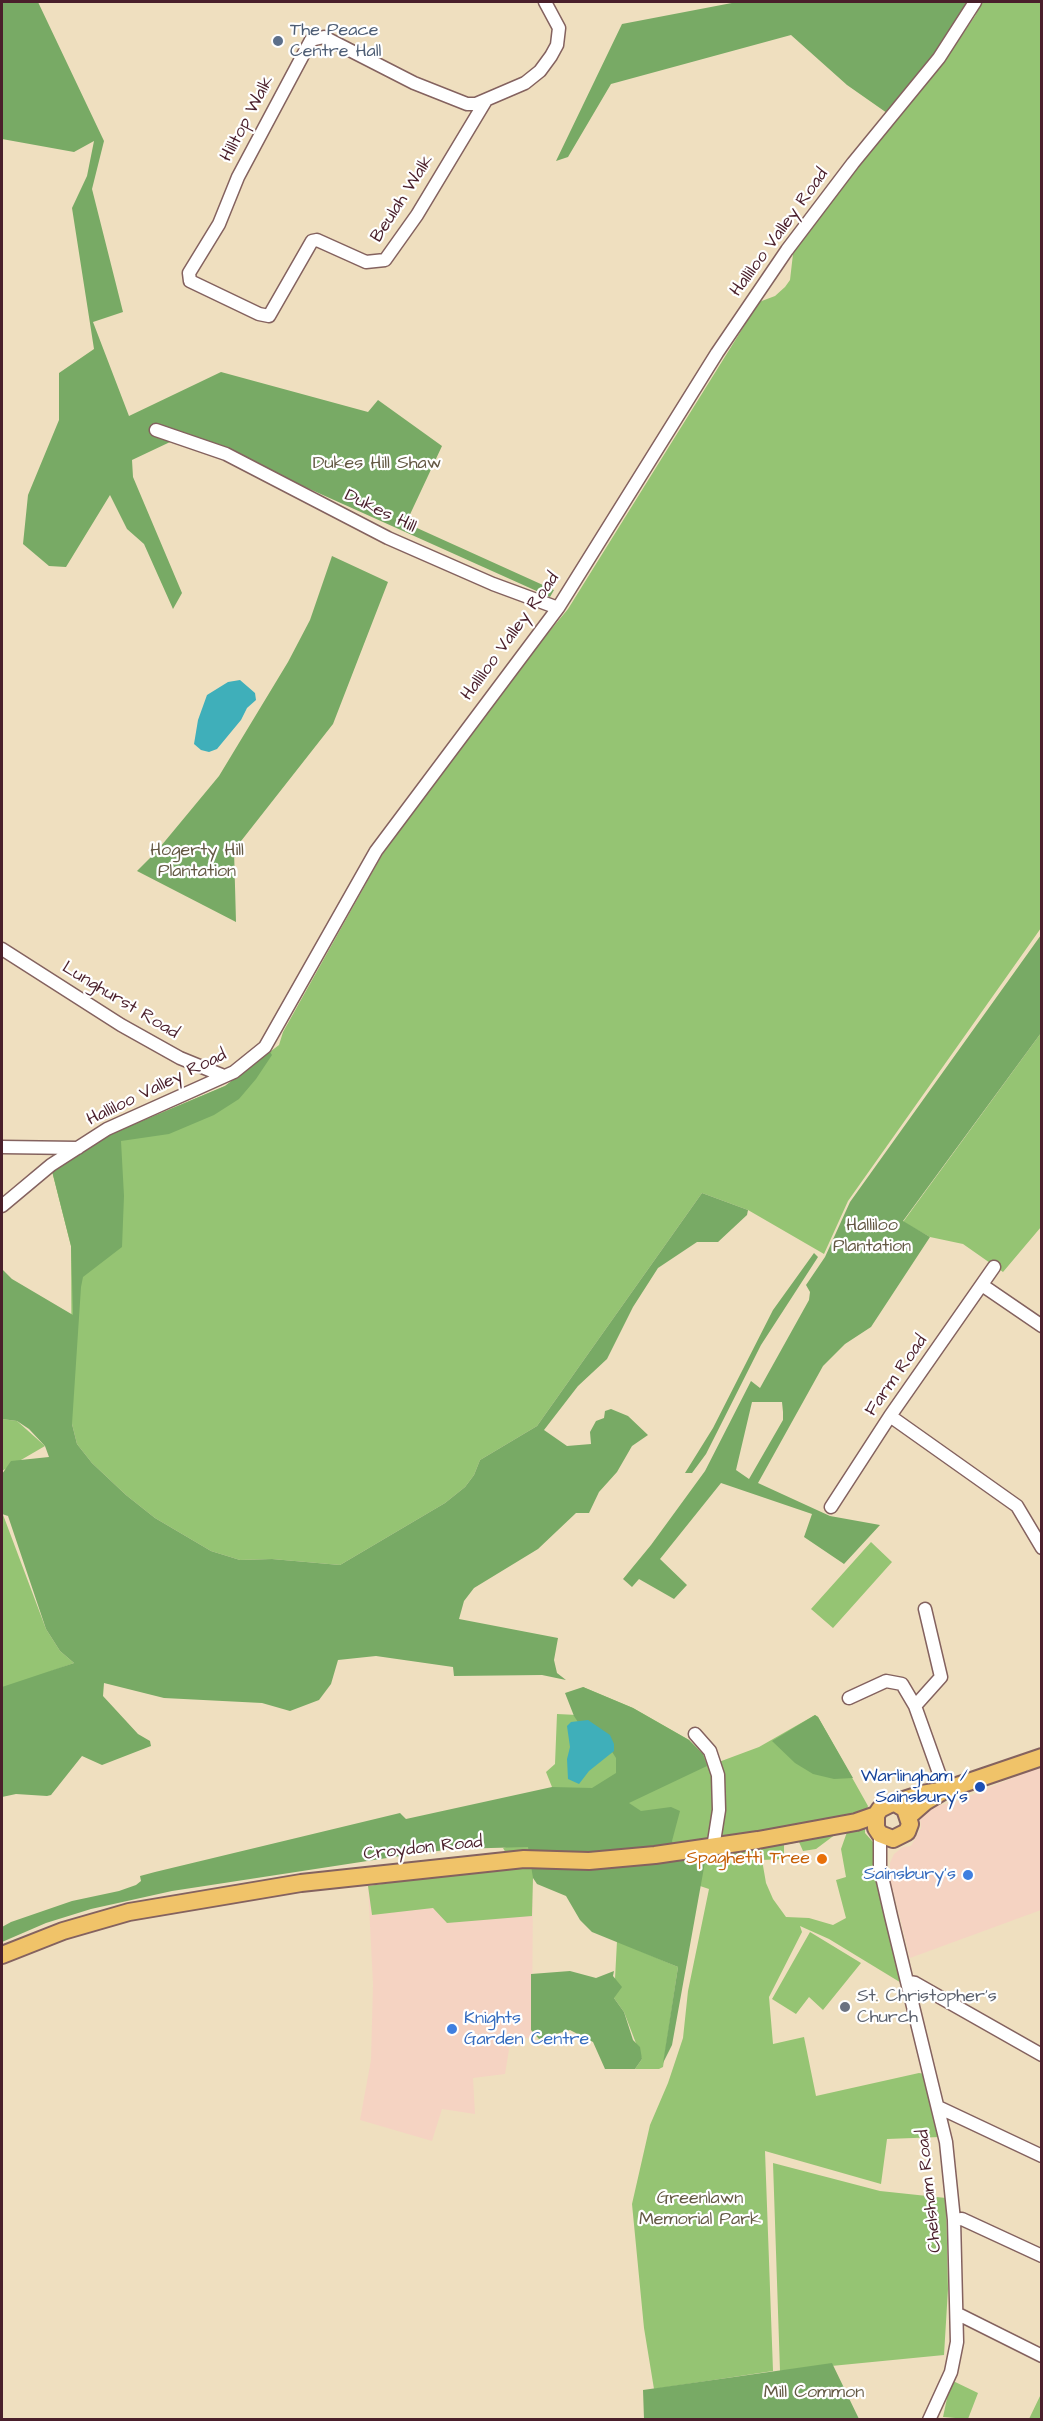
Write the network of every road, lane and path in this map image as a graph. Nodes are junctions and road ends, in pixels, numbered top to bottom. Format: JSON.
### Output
{"nodes":[{"id":1,"x":545,"y":2,"type":"edge"},
{"id":2,"x":975,"y":2,"type":"edge"},
{"id":3,"x":485,"y":102,"type":"junction"},
{"id":4,"x":196,"y":285,"type":"joint"},
{"id":5,"x":156,"y":430,"type":"dead end"},
{"id":6,"x":558,"y":608,"type":"junction"},
{"id":7,"x":2,"y":949,"type":"edge"},
{"id":8,"x":224,"y":1076,"type":"junction"},
{"id":9,"x":2,"y":1147,"type":"edge"},
{"id":10,"x":78,"y":1148,"type":"junction"},
{"id":11,"x":2,"y":1206,"type":"edge"},
{"id":12,"x":994,"y":1267,"type":"dead end"},
{"id":13,"x":982,"y":1285,"type":"junction"},
{"id":14,"x":1041,"y":1326,"type":"edge"},
{"id":15,"x":890,"y":1416,"type":"junction"},
{"id":16,"x":831,"y":1507,"type":"dead end"},
{"id":17,"x":1041,"y":1548,"type":"edge"},
{"id":18,"x":924,"y":1609,"type":"dead end"},
{"id":19,"x":849,"y":1698,"type":"dead end"},
{"id":20,"x":915,"y":1706,"type":"junction"},
{"id":21,"x":695,"y":1734,"type":"dead end"},
{"id":22,"x":1041,"y":1757,"type":"edge"},
{"id":23,"x":945,"y":1790,"type":"junction"},
{"id":24,"x":895,"y":1803,"type":"junction"},
{"id":25,"x":909,"y":1816,"type":"junction"},
{"id":26,"x":881,"y":1829,"type":"junction"},
{"id":27,"x":713,"y":1848,"type":"junction"},
{"id":28,"x":2,"y":1955,"type":"edge"},
{"id":29,"x":909,"y":1983,"type":"junction"},
{"id":30,"x":1041,"y":2055,"type":"edge"},
{"id":31,"x":938,"y":2107,"type":"junction"},
{"id":32,"x":1041,"y":2156,"type":"edge"},
{"id":33,"x":954,"y":2220,"type":"junction"},
{"id":34,"x":1041,"y":2256,"type":"edge"},
{"id":35,"x":958,"y":2314,"type":"junction"},
{"id":36,"x":1041,"y":2356,"type":"edge"},
{"id":37,"x":929,"y":2420,"type":"edge"}],
"edges":[{"from":1,"to":3,"type":"street"},
{"from":2,"to":6,"type":"street","name":"Halliloo Valley Road"},
{"from":3,"to":4,"type":"street","name":"Beulah Walk"},
{"from":3,"to":4,"type":"street","name":"Hilltop Walk"},
{"from":5,"to":6,"type":"street","name":"Dukes Hill"},
{"from":6,"to":8,"type":"street","name":"Halliloo Valley Road"},
{"from":7,"to":8,"type":"street","name":"Lunghurst Road"},
{"from":8,"to":10,"type":"street","name":"Halliloo Valley Road"},
{"from":9,"to":10,"type":"street"},
{"from":10,"to":11,"type":"street","name":"Halliloo Valley Road"},
{"from":12,"to":13,"type":"street","name":"Farm Road"},
{"from":13,"to":14,"type":"street"},
{"from":13,"to":15,"type":"street","name":"Farm Road"},
{"from":15,"to":16,"type":"street","name":"Farm Road"},
{"from":15,"to":17,"type":"street"},
{"from":18,"to":20,"type":"street"},
{"from":19,"to":20,"type":"street"},
{"from":20,"to":23,"type":"street"},
{"from":21,"to":27,"type":"street"},
{"from":22,"to":23,"type":"main road"},
{"from":23,"to":24,"type":"main road"},
{"from":23,"to":25,"type":"main road"},
{"from":24,"to":25,"type":"main road"},
{"from":24,"to":26,"type":"main road"},
{"from":25,"to":26,"type":"main road"},
{"from":26,"to":27,"type":"main road","name":"Croydon Road"},
{"from":26,"to":29,"type":"street","name":"Chelsham Road"},
{"from":27,"to":28,"type":"main road","name":"Croydon Road"},
{"from":29,"to":30,"type":"street"},
{"from":29,"to":31,"type":"street","name":"Chelsham Road"},
{"from":31,"to":32,"type":"street"},
{"from":31,"to":33,"type":"street","name":"Chelsham Road"},
{"from":33,"to":34,"type":"street"},
{"from":33,"to":35,"type":"street","name":"Chelsham Road"},
{"from":35,"to":36,"type":"street"},
{"from":35,"to":37,"type":"street","name":"Chelsham Road"}]}
